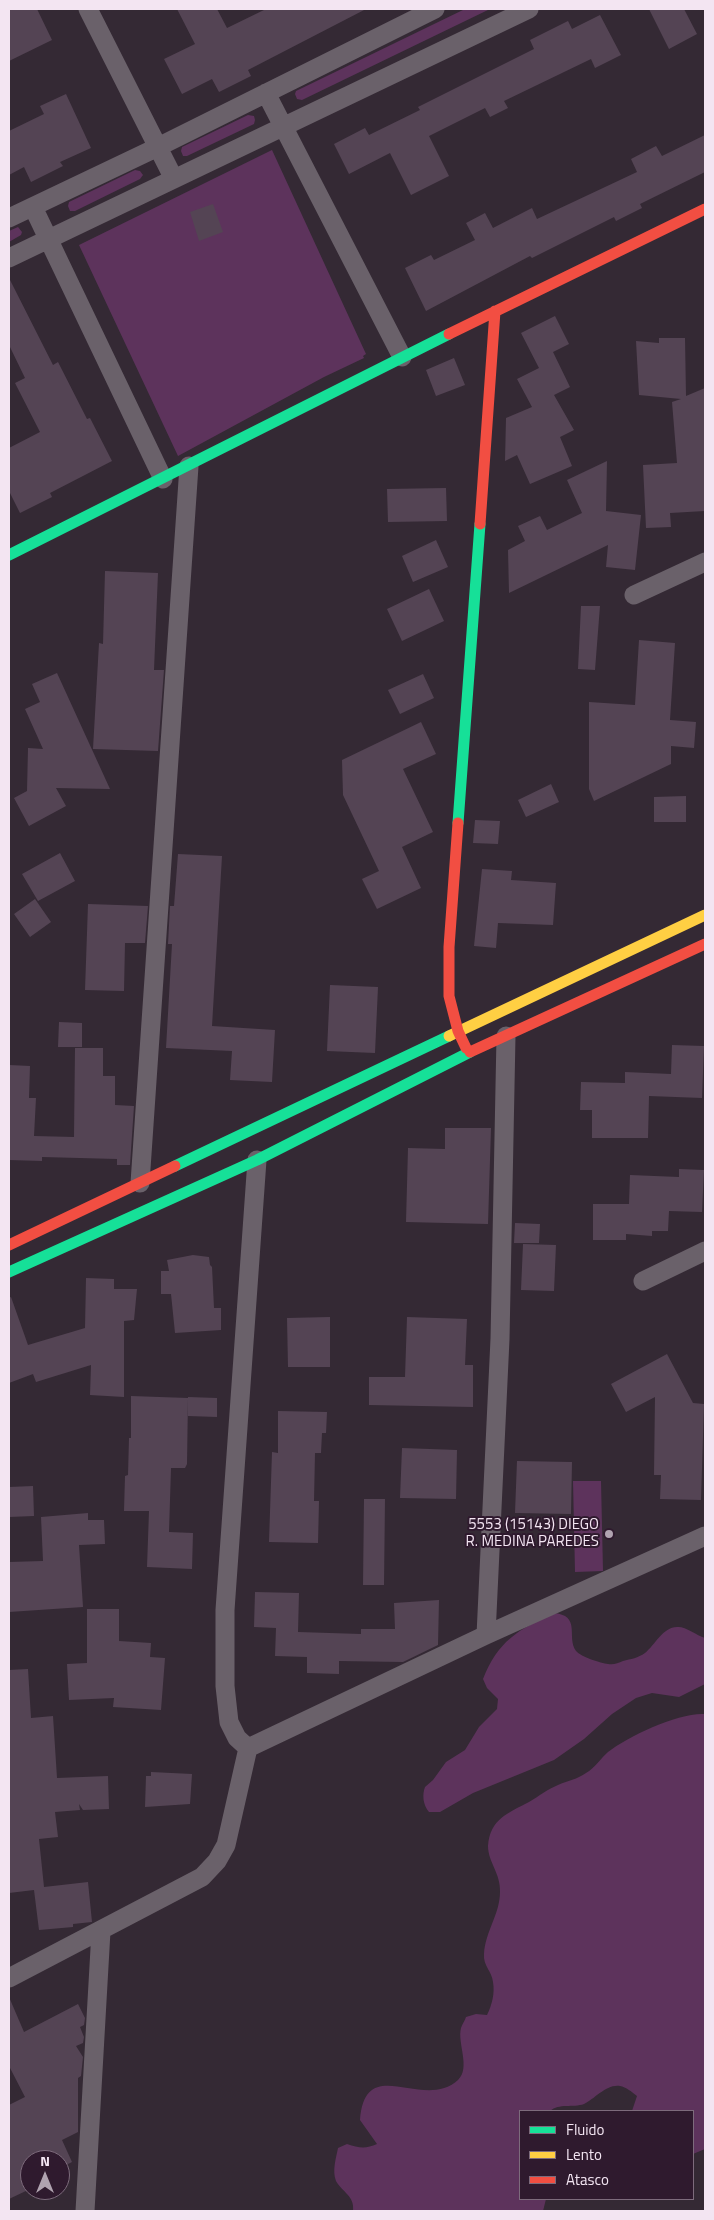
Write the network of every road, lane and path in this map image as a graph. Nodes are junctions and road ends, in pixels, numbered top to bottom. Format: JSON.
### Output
{"nodes":[{"id":1,"x":88,"y":9,"type":"edge"},
{"id":2,"x":435,"y":9,"type":"edge"},
{"id":3,"x":529,"y":9,"type":"edge"},
{"id":4,"x":266,"y":93,"type":"junction"},
{"id":5,"x":283,"y":127,"type":"junction"},
{"id":6,"x":158,"y":147,"type":"junction"},
{"id":7,"x":174,"y":179,"type":"junction"},
{"id":8,"x":33,"y":207,"type":"junction"},
{"id":9,"x":705,"y":209,"type":"edge"},
{"id":10,"x":9,"y":218,"type":"edge"},
{"id":11,"x":49,"y":239,"type":"junction"},
{"id":12,"x":9,"y":258,"type":"edge"},
{"id":13,"x":495,"y":311,"type":"junction"},
{"id":14,"x":402,"y":357,"type":"junction"},
{"id":15,"x":189,"y":466,"type":"junction"},
{"id":16,"x":163,"y":479,"type":"junction"},
{"id":17,"x":9,"y":555,"type":"edge"},
{"id":18,"x":705,"y":562,"type":"edge"},
{"id":19,"x":634,"y":595,"type":"dead end"},
{"id":20,"x":705,"y":916,"type":"edge"},
{"id":21,"x":705,"y":944,"type":"edge"},
{"id":22,"x":458,"y":1031,"type":"junction"},
{"id":23,"x":506,"y":1036,"type":"junction"},
{"id":24,"x":468,"y":1053,"type":"junction"},
{"id":25,"x":257,"y":1160,"type":"junction"},
{"id":26,"x":140,"y":1183,"type":"junction"},
{"id":27,"x":9,"y":1245,"type":"edge"},
{"id":28,"x":705,"y":1251,"type":"edge"},
{"id":29,"x":9,"y":1272,"type":"edge"},
{"id":30,"x":643,"y":1281,"type":"dead end"},
{"id":31,"x":705,"y":1536,"type":"edge"},
{"id":32,"x":486,"y":1635,"type":"junction"},
{"id":33,"x":248,"y":1748,"type":"junction"},
{"id":34,"x":101,"y":1931,"type":"junction"},
{"id":35,"x":9,"y":1978,"type":"edge"},
{"id":36,"x":85,"y":2211,"type":"edge"}],
"edges":[{"from":1,"to":6,"type":"street"},
{"from":2,"to":4,"type":"street"},
{"from":3,"to":5,"type":"street"},
{"from":4,"to":5,"type":"street"},
{"from":4,"to":6,"type":"street"},
{"from":5,"to":7,"type":"street"},
{"from":5,"to":14,"type":"street"},
{"from":6,"to":7,"type":"street"},
{"from":6,"to":8,"type":"street"},
{"from":7,"to":11,"type":"street"},
{"from":8,"to":10,"type":"street"},
{"from":8,"to":11,"type":"street"},
{"from":9,"to":13,"type":"main road"},
{"from":11,"to":12,"type":"street"},
{"from":11,"to":16,"type":"street"},
{"from":13,"to":14,"type":"main road"},
{"from":13,"to":22,"type":"main road"},
{"from":14,"to":15,"type":"main road"},
{"from":15,"to":16,"type":"main road"},
{"from":15,"to":26,"type":"street"},
{"from":16,"to":17,"type":"main road"},
{"from":18,"to":19,"type":"street"},
{"from":20,"to":22,"type":"main road"},
{"from":21,"to":23,"type":"main road"},
{"from":22,"to":24,"type":"main road"},
{"from":22,"to":26,"type":"main road"},
{"from":23,"to":24,"type":"main road"},
{"from":23,"to":32,"type":"street"},
{"from":24,"to":25,"type":"main road"},
{"from":25,"to":29,"type":"main road"},
{"from":25,"to":33,"type":"street"},
{"from":26,"to":27,"type":"main road"},
{"from":28,"to":30,"type":"street"},
{"from":31,"to":32,"type":"street"},
{"from":32,"to":33,"type":"street"},
{"from":33,"to":34,"type":"street"},
{"from":34,"to":35,"type":"street"},
{"from":34,"to":36,"type":"street"}]}
